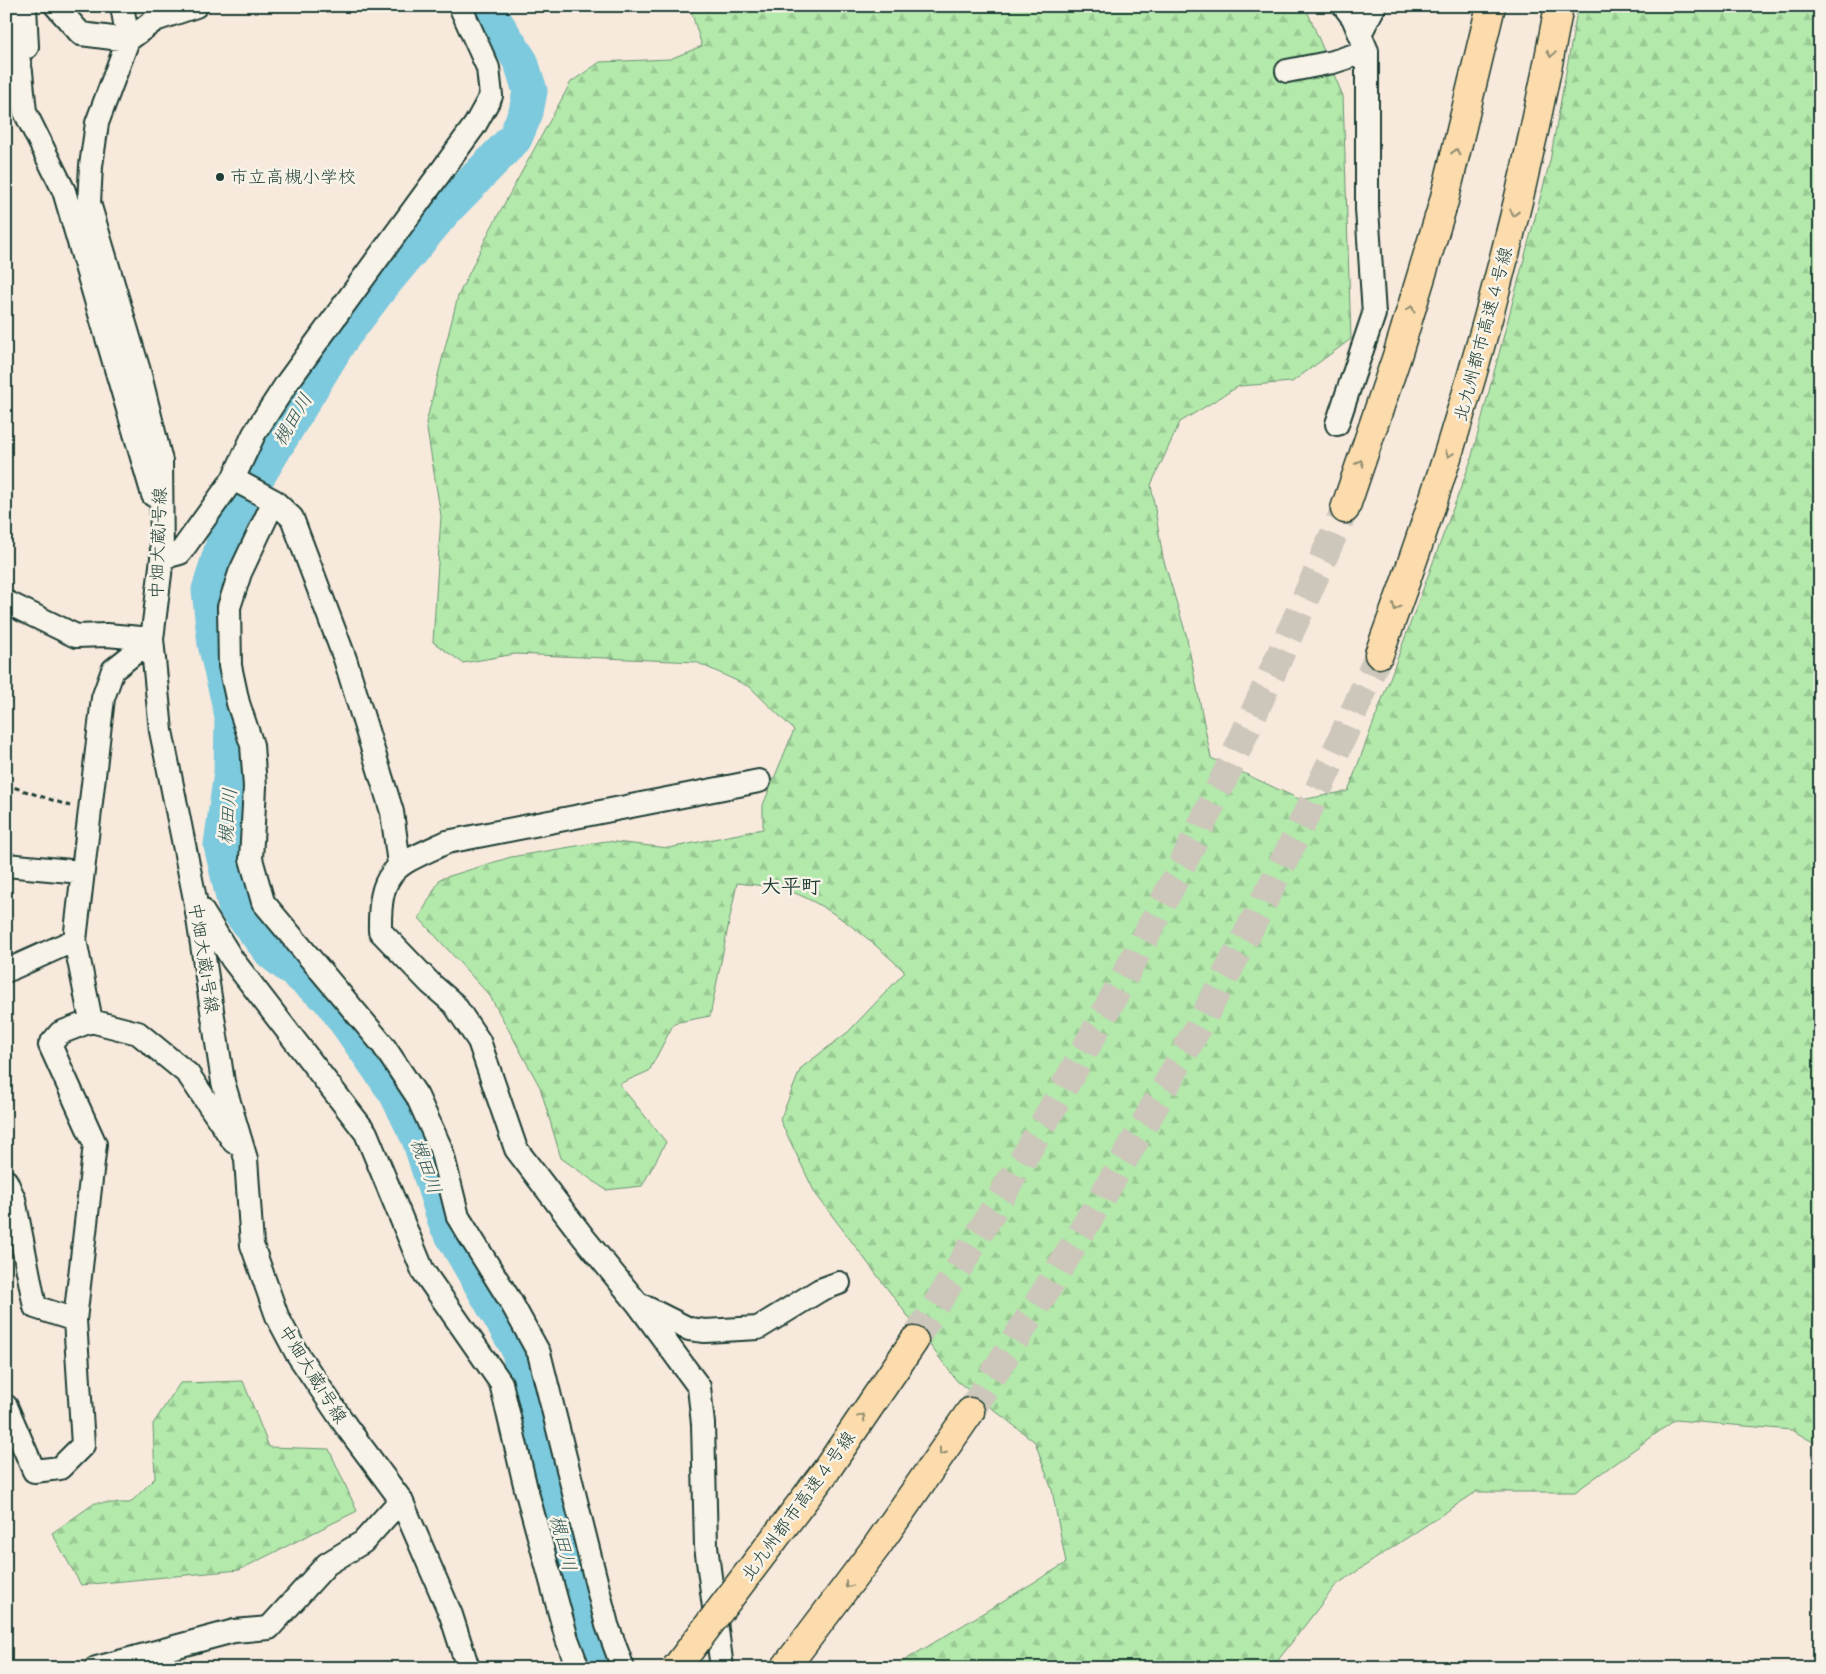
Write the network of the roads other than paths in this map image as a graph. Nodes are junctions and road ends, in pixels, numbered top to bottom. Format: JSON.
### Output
{"nodes":[{"id":1,"x":8,"y":6,"type":"edge"},
{"id":2,"x":25,"y":6,"type":"edge"},
{"id":3,"x":56,"y":6,"type":"edge"},
{"id":4,"x":122,"y":6,"type":"edge"},
{"id":5,"x":196,"y":6,"type":"edge"},
{"id":6,"x":460,"y":6,"type":"edge"},
{"id":7,"x":1344,"y":6,"type":"edge"},
{"id":8,"x":1490,"y":6,"type":"edge"},
{"id":9,"x":1559,"y":6,"type":"edge"},
{"id":10,"x":1374,"y":7,"type":"edge"},
{"id":11,"x":128,"y":40,"type":"junction"},
{"id":12,"x":1364,"y":42,"type":"junction"},
{"id":13,"x":1287,"y":71,"type":"dead end"},
{"id":14,"x":21,"y":72,"type":"junction"},
{"id":15,"x":1337,"y":424,"type":"dead end"},
{"id":16,"x":233,"y":479,"type":"junction"},
{"id":17,"x":271,"y":499,"type":"junction"},
{"id":18,"x":1345,"y":509,"type":"tunnel mouth"},
{"id":19,"x":161,"y":528,"type":"junction"},
{"id":20,"x":162,"y":558,"type":"junction"},
{"id":21,"x":6,"y":602,"type":"edge"},
{"id":22,"x":152,"y":639,"type":"junction"},
{"id":23,"x":1379,"y":654,"type":"tunnel mouth"},
{"id":24,"x":759,"y":781,"type":"dead end"},
{"id":25,"x":399,"y":864,"type":"junction"},
{"id":26,"x":6,"y":865,"type":"edge"},
{"id":27,"x":81,"y":872,"type":"junction"},
{"id":28,"x":195,"y":899,"type":"junction"},
{"id":29,"x":75,"y":940,"type":"junction"},
{"id":30,"x":6,"y":971,"type":"edge"},
{"id":31,"x":91,"y":1021,"type":"junction"},
{"id":32,"x":246,"y":1159,"type":"junction"},
{"id":33,"x":6,"y":1181,"type":"edge"},
{"id":34,"x":839,"y":1283,"type":"dead end"},
{"id":35,"x":638,"y":1304,"type":"junction"},
{"id":36,"x":75,"y":1320,"type":"junction"},
{"id":37,"x":914,"y":1341,"type":"tunnel mouth"},
{"id":38,"x":6,"y":1406,"type":"edge"},
{"id":39,"x":970,"y":1412,"type":"tunnel mouth"},
{"id":40,"x":401,"y":1500,"type":"junction"},
{"id":41,"x":96,"y":1668,"type":"edge"},
{"id":42,"x":468,"y":1668,"type":"edge"},
{"id":43,"x":578,"y":1668,"type":"edge"},
{"id":44,"x":624,"y":1668,"type":"edge"},
{"id":45,"x":676,"y":1668,"type":"edge"},
{"id":46,"x":722,"y":1668,"type":"edge"},
{"id":47,"x":785,"y":1668,"type":"edge"}],
"edges":[{"from":1,"to":14,"type":"street"},
{"from":2,"to":14,"type":"street"},
{"from":3,"to":11,"type":"street"},
{"from":4,"to":11,"type":"street"},
{"from":5,"to":11,"type":"street"},
{"from":6,"to":16,"type":"street"},
{"from":7,"to":12,"type":"street"},
{"from":18,"to":8,"type":"highway","one_way":true},
{"from":9,"to":23,"type":"highway","name":"北九州都市高速４号線","one_way":true},
{"from":10,"to":12,"type":"street"},
{"from":11,"to":19,"type":"street","name":"中畑大蔵1号線"},
{"from":12,"to":13,"type":"street"},
{"from":12,"to":15,"type":"street"},
{"from":14,"to":19,"type":"street"},
{"from":16,"to":17,"type":"street"},
{"from":16,"to":20,"type":"street"},
{"from":17,"to":25,"type":"street"},
{"from":17,"to":44,"type":"street"},
{"from":19,"to":20,"type":"street","name":"中畑大蔵1号線"},
{"from":20,"to":22,"type":"street","name":"中畑大蔵1号線"},
{"from":21,"to":22,"type":"street"},
{"from":22,"to":27,"type":"street"},
{"from":22,"to":28,"type":"street","name":"中畑大蔵1号線"},
{"from":24,"to":25,"type":"street"},
{"from":25,"to":35,"type":"street"},
{"from":26,"to":27,"type":"street"},
{"from":27,"to":29,"type":"street"},
{"from":28,"to":32,"type":"street","name":"中畑大蔵1号線"},
{"from":28,"to":43,"type":"street"},
{"from":29,"to":30,"type":"street"},
{"from":29,"to":31,"type":"street"},
{"from":31,"to":32,"type":"street"},
{"from":31,"to":36,"type":"street"},
{"from":32,"to":40,"type":"street","name":"中畑大蔵1号線"},
{"from":33,"to":36,"type":"street"},
{"from":34,"to":35,"type":"street"},
{"from":35,"to":46,"type":"street"},
{"from":36,"to":38,"type":"street"},
{"from":45,"to":37,"type":"highway","name":"北九州都市高速４号線","one_way":true,"bridge":true},
{"from":39,"to":47,"type":"highway","one_way":true},
{"from":40,"to":41,"type":"street"},
{"from":40,"to":42,"type":"street","name":"中畑大蔵1号線"}]}
